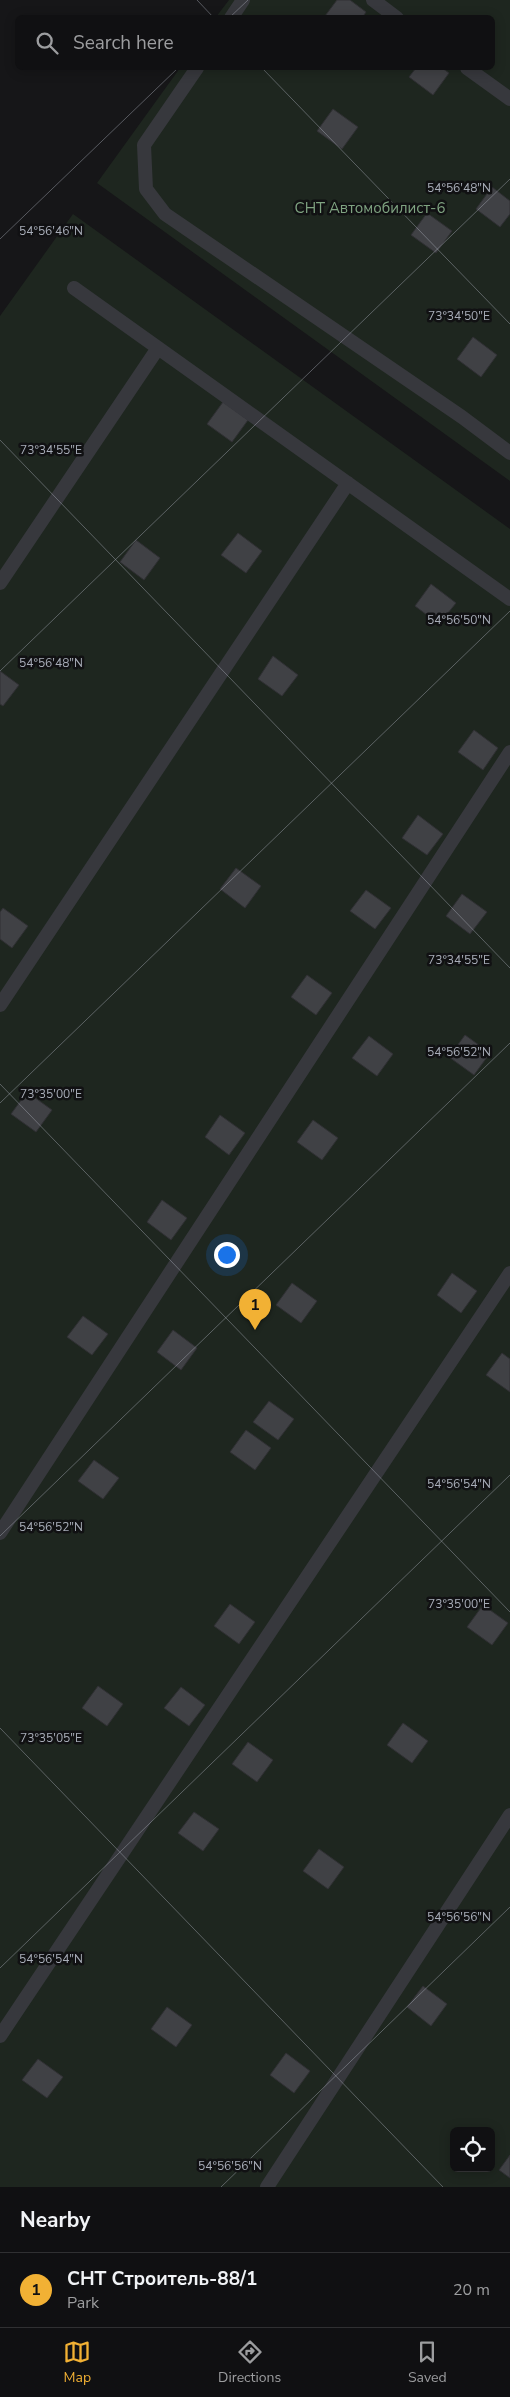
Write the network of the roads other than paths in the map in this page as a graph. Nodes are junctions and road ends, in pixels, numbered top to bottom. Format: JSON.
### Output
{"nodes":[{"id":1,"x":242,"y":0,"type":"edge"},
{"id":2,"x":373,"y":0,"type":"edge"},
{"id":3,"x":233,"y":15,"type":"edge"},
{"id":4,"x":393,"y":15,"type":"edge"},
{"id":5,"x":196,"y":70,"type":"edge"},
{"id":6,"x":470,"y":70,"type":"edge"},
{"id":7,"x":510,"y":99,"type":"edge"},
{"id":8,"x":74,"y":288,"type":"dead end"},
{"id":9,"x":158,"y":348,"type":"junction"},
{"id":10,"x":510,"y":453,"type":"edge"},
{"id":11,"x":348,"y":483,"type":"junction"},
{"id":12,"x":0,"y":583,"type":"edge"},
{"id":13,"x":510,"y":599,"type":"edge"},
{"id":14,"x":510,"y":752,"type":"edge"},
{"id":15,"x":0,"y":1005,"type":"edge"},
{"id":16,"x":510,"y":1273,"type":"edge"},
{"id":17,"x":0,"y":1532,"type":"edge"},
{"id":18,"x":510,"y":1815,"type":"edge"},
{"id":19,"x":0,"y":2036,"type":"edge"},
{"id":20,"x":267,"y":2187,"type":"edge"}],
"edges":[{"from":1,"to":3,"type":"lane"},
{"from":2,"to":4,"type":"lane"},
{"from":5,"to":10,"type":"lane"},
{"from":6,"to":7,"type":"lane"},
{"from":8,"to":9,"type":"lane"},
{"from":9,"to":11,"type":"lane"},
{"from":9,"to":12,"type":"lane"},
{"from":11,"to":13,"type":"lane"},
{"from":11,"to":15,"type":"lane"},
{"from":14,"to":17,"type":"lane"},
{"from":16,"to":19,"type":"lane"},
{"from":18,"to":20,"type":"lane"}]}
